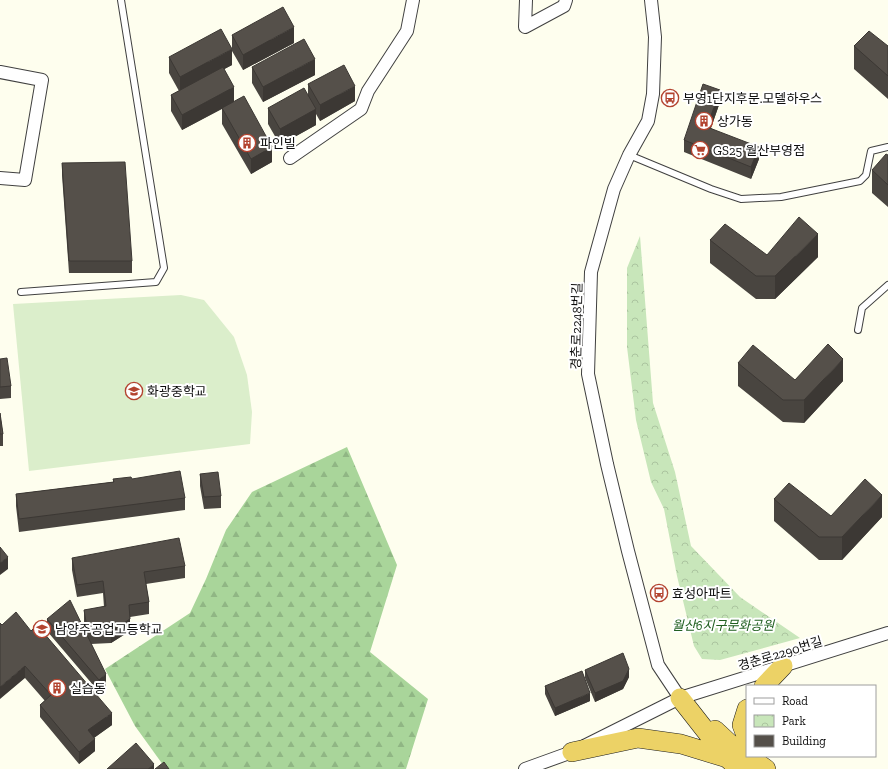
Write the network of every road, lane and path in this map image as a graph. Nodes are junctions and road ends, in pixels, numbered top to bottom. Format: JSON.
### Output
{"nodes":[{"id":1,"x":121,"y":0,"type":"edge"},
{"id":2,"x":413,"y":0,"type":"edge"},
{"id":3,"x":526,"y":0,"type":"edge"},
{"id":4,"x":566,"y":0,"type":"edge"},
{"id":5,"x":651,"y":0,"type":"edge"},
{"id":6,"x":0,"y":72,"type":"edge"},
{"id":7,"x":888,"y":147,"type":"edge"},
{"id":8,"x":629,"y":155,"type":"junction"},
{"id":9,"x":290,"y":158,"type":"dead end"},
{"id":10,"x":0,"y":178,"type":"edge"},
{"id":11,"x":888,"y":285,"type":"edge"},
{"id":12,"x":21,"y":292,"type":"dead end"},
{"id":13,"x":858,"y":330,"type":"dead end"},
{"id":14,"x":888,"y":633,"type":"edge"},
{"id":15,"x":783,"y":666,"type":"junction"},
{"id":16,"x":765,"y":685,"type":"edge"},
{"id":17,"x":680,"y":698,"type":"junction"},
{"id":18,"x":746,"y":712,"type":"edge"},
{"id":19,"x":746,"y":735,"type":"edge"},
{"id":20,"x":572,"y":752,"type":"junction"},
{"id":21,"x":746,"y":755,"type":"edge"},
{"id":22,"x":749,"y":757,"type":"edge"},
{"id":23,"x":761,"y":757,"type":"edge"},
{"id":24,"x":733,"y":764,"type":"edge"},
{"id":25,"x":525,"y":769,"type":"edge"},
{"id":26,"x":768,"y":769,"type":"edge"}],
"edges":[{"from":1,"to":12,"type":"lane"},
{"from":2,"to":9,"type":"street"},
{"from":3,"to":4,"type":"street"},
{"from":5,"to":8,"type":"street","name":"경춘로2248번길"},
{"from":6,"to":10,"type":"street"},
{"from":7,"to":8,"type":"lane"},
{"from":8,"to":17,"type":"street","name":"경춘로2248번길"},
{"from":11,"to":13,"type":"lane"},
{"from":14,"to":15,"type":"street","name":"경춘로2290번길"},
{"from":15,"to":16,"type":"highway"},
{"from":15,"to":17,"type":"street","name":"경춘로2290번길"},
{"from":17,"to":20,"type":"street","name":"경춘로2290번길"},
{"from":17,"to":21,"type":"highway"},
{"from":17,"to":24,"type":"highway"},
{"from":18,"to":19,"type":"highway"},
{"from":20,"to":24,"type":"highway"},
{"from":20,"to":25,"type":"street","name":"경춘로2290번길"},
{"from":22,"to":26,"type":"highway"},
{"from":23,"to":26,"type":"highway"}]}
